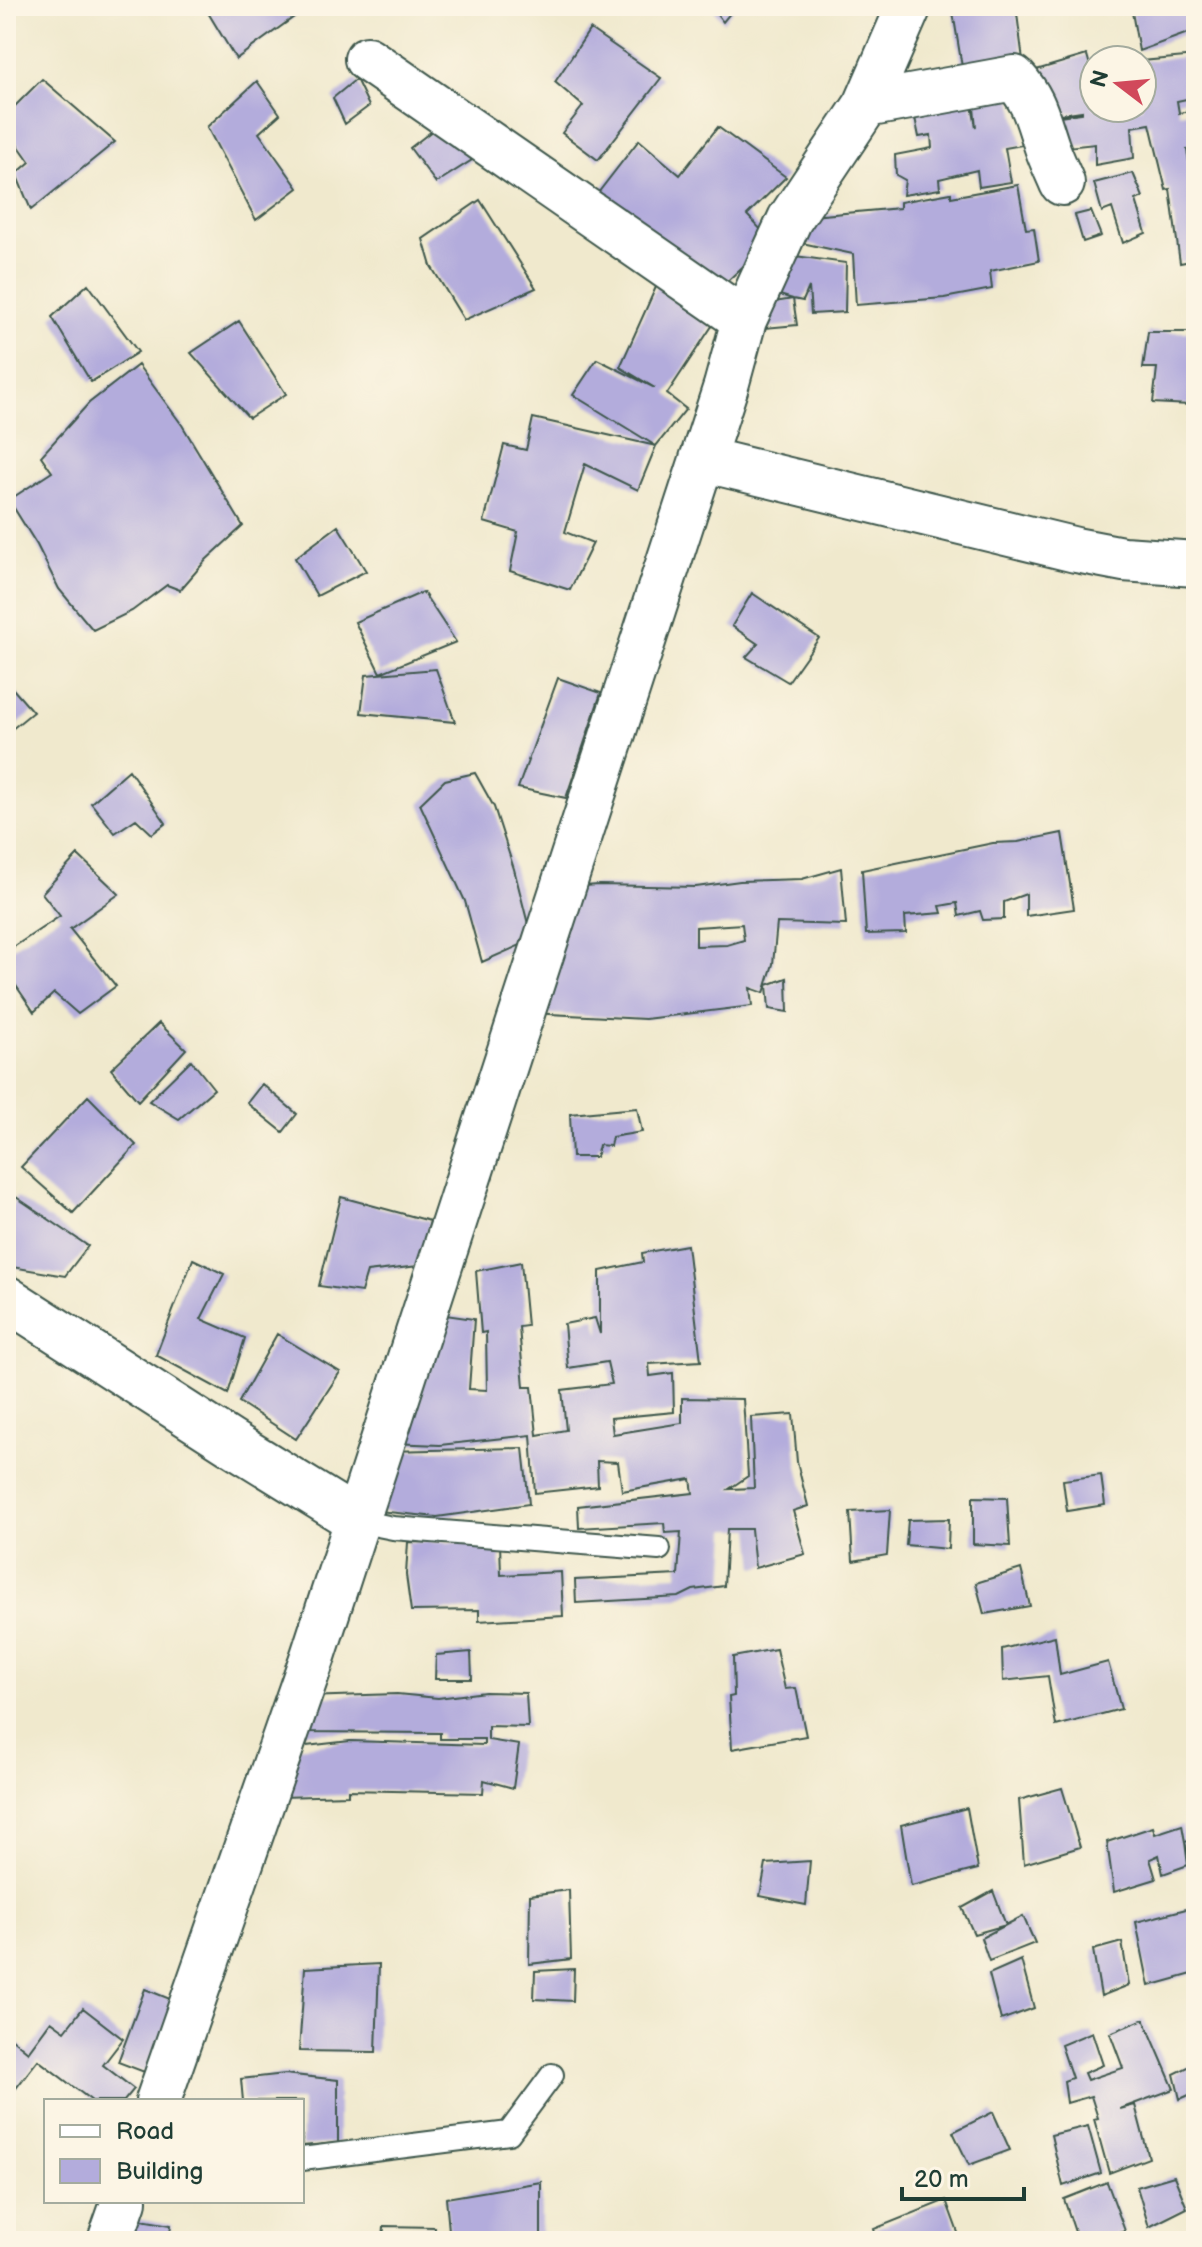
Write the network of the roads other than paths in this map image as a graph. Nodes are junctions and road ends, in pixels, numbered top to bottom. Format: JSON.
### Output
{"nodes":[{"id":1,"x":909,"y":6,"type":"edge"},
{"id":2,"x":367,"y":59,"type":"dead end"},
{"id":3,"x":866,"y":105,"type":"junction"},
{"id":4,"x":1062,"y":183,"type":"dead end"},
{"id":5,"x":744,"y":320,"type":"junction"},
{"id":6,"x":702,"y":459,"type":"junction"},
{"id":7,"x":1196,"y":564,"type":"edge"},
{"id":8,"x":6,"y":1298,"type":"edge"},
{"id":9,"x":358,"y":1521,"type":"junction"},
{"id":10,"x":659,"y":1549,"type":"dead end"},
{"id":11,"x":552,"y":2075,"type":"dead end"},
{"id":12,"x":159,"y":2099,"type":"edge"},
{"id":13,"x":304,"y":2159,"type":"edge"},
{"id":14,"x":123,"y":2203,"type":"edge"},
{"id":15,"x":110,"y":2241,"type":"edge"}],
"edges":[{"from":1,"to":3,"type":"street"},
{"from":2,"to":5,"type":"street"},
{"from":3,"to":4,"type":"street"},
{"from":3,"to":5,"type":"street"},
{"from":5,"to":6,"type":"street"},
{"from":6,"to":7,"type":"street"},
{"from":6,"to":9,"type":"street"},
{"from":8,"to":9,"type":"street"},
{"from":9,"to":10,"type":"lane"},
{"from":9,"to":12,"type":"street"},
{"from":11,"to":13,"type":"lane"},
{"from":14,"to":15,"type":"street"}]}
